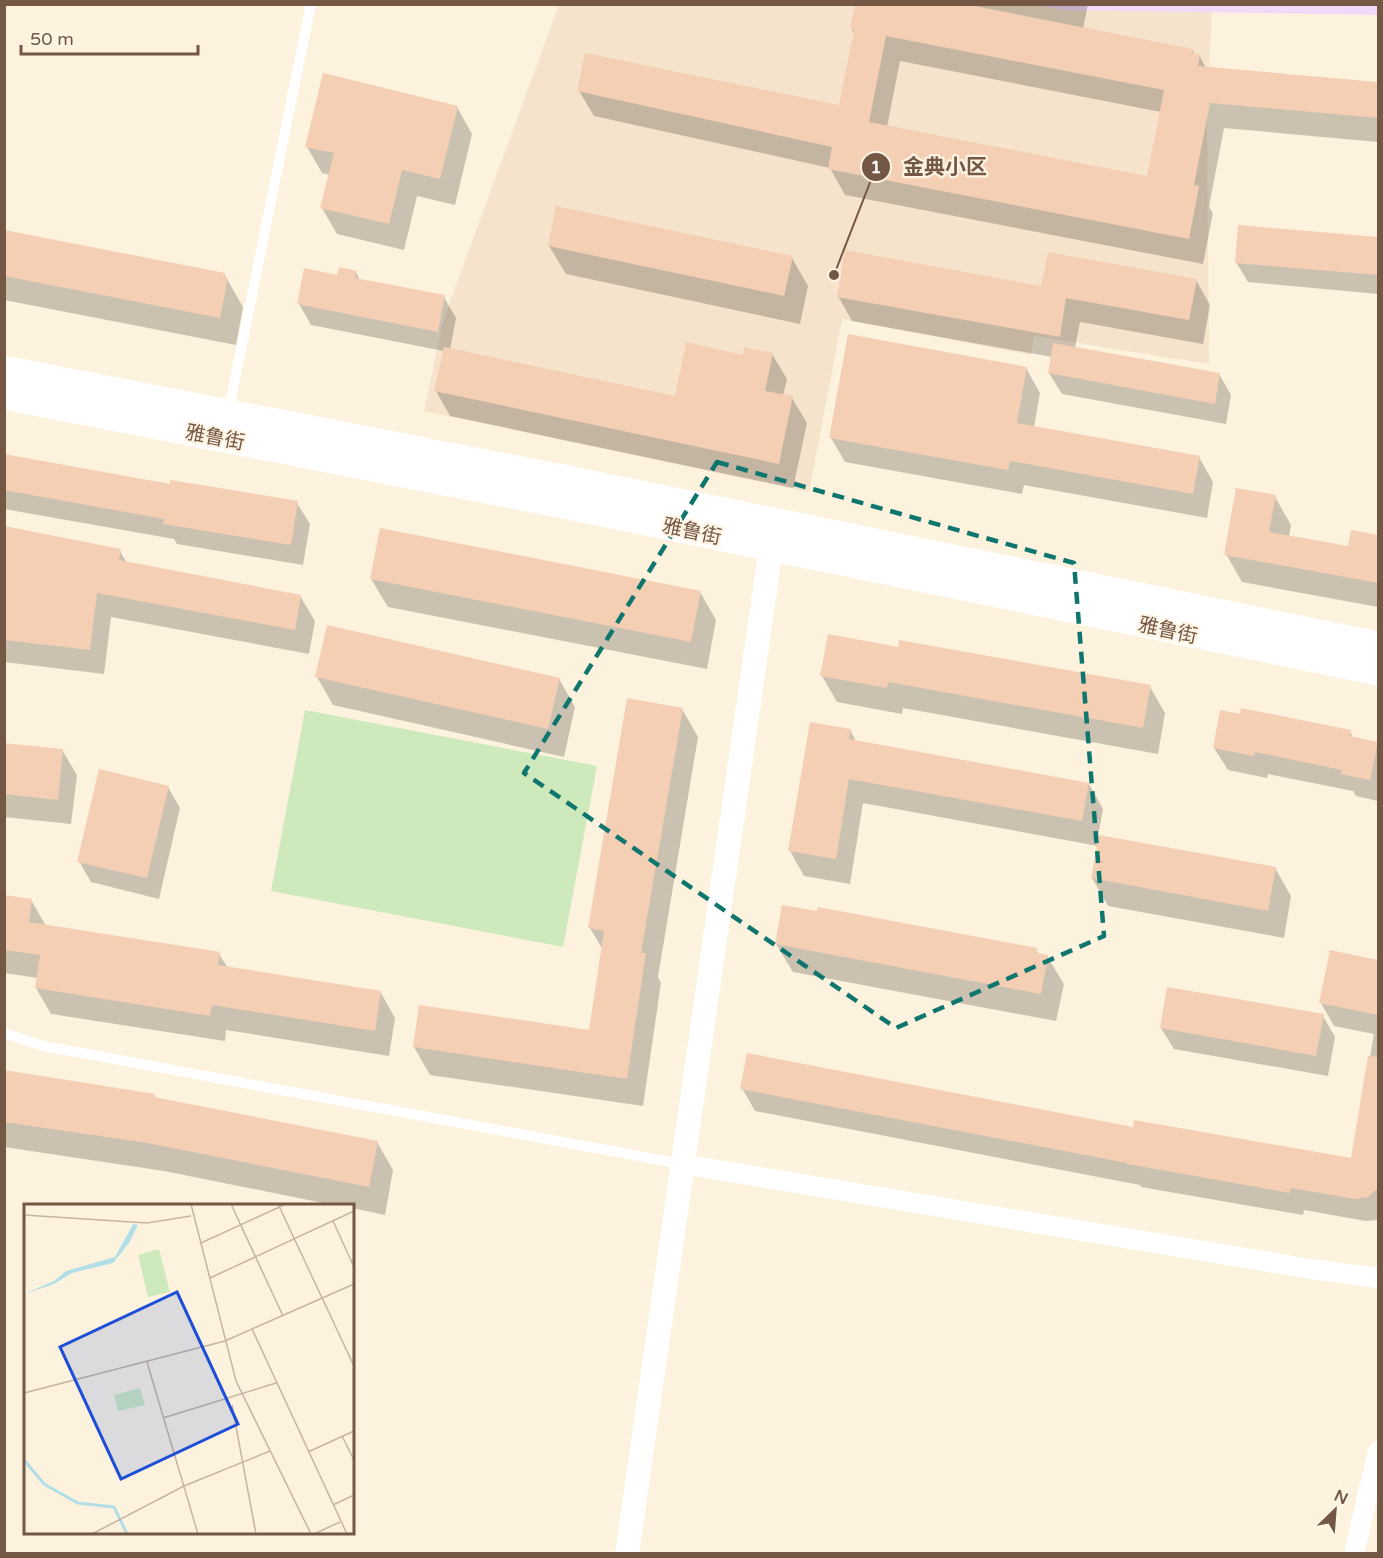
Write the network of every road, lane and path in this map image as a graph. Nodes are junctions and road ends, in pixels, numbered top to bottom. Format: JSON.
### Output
{"nodes":[{"id":1,"x":311,"y":4,"type":"edge"},
{"id":2,"x":4,"y":369,"type":"edge"},
{"id":3,"x":4,"y":396,"type":"edge"},
{"id":4,"x":228,"y":413,"type":"junction"},
{"id":5,"x":771,"y":548,"type":"junction"},
{"id":6,"x":1378,"y":645,"type":"edge"},
{"id":7,"x":1378,"y":672,"type":"edge"},
{"id":8,"x":4,"y":1033,"type":"edge"},
{"id":9,"x":682,"y":1164,"type":"junction"},
{"id":10,"x":1378,"y":1278,"type":"edge"},
{"id":11,"x":1378,"y":1451,"type":"edge"},
{"id":12,"x":627,"y":1554,"type":"edge"},
{"id":13,"x":1354,"y":1554,"type":"edge"}],
"edges":[{"from":1,"to":4,"type":"lane"},
{"from":2,"to":4,"type":"main road","name":"雅鲁街"},
{"from":3,"to":5,"type":"main road","name":"雅鲁街"},
{"from":4,"to":6,"type":"main road","name":"雅鲁街"},
{"from":5,"to":7,"type":"main road","name":"雅鲁街"},
{"from":5,"to":9,"type":"street"},
{"from":8,"to":9,"type":"lane"},
{"from":9,"to":10,"type":"street"},
{"from":9,"to":12,"type":"street"},
{"from":11,"to":13,"type":"street"}]}
